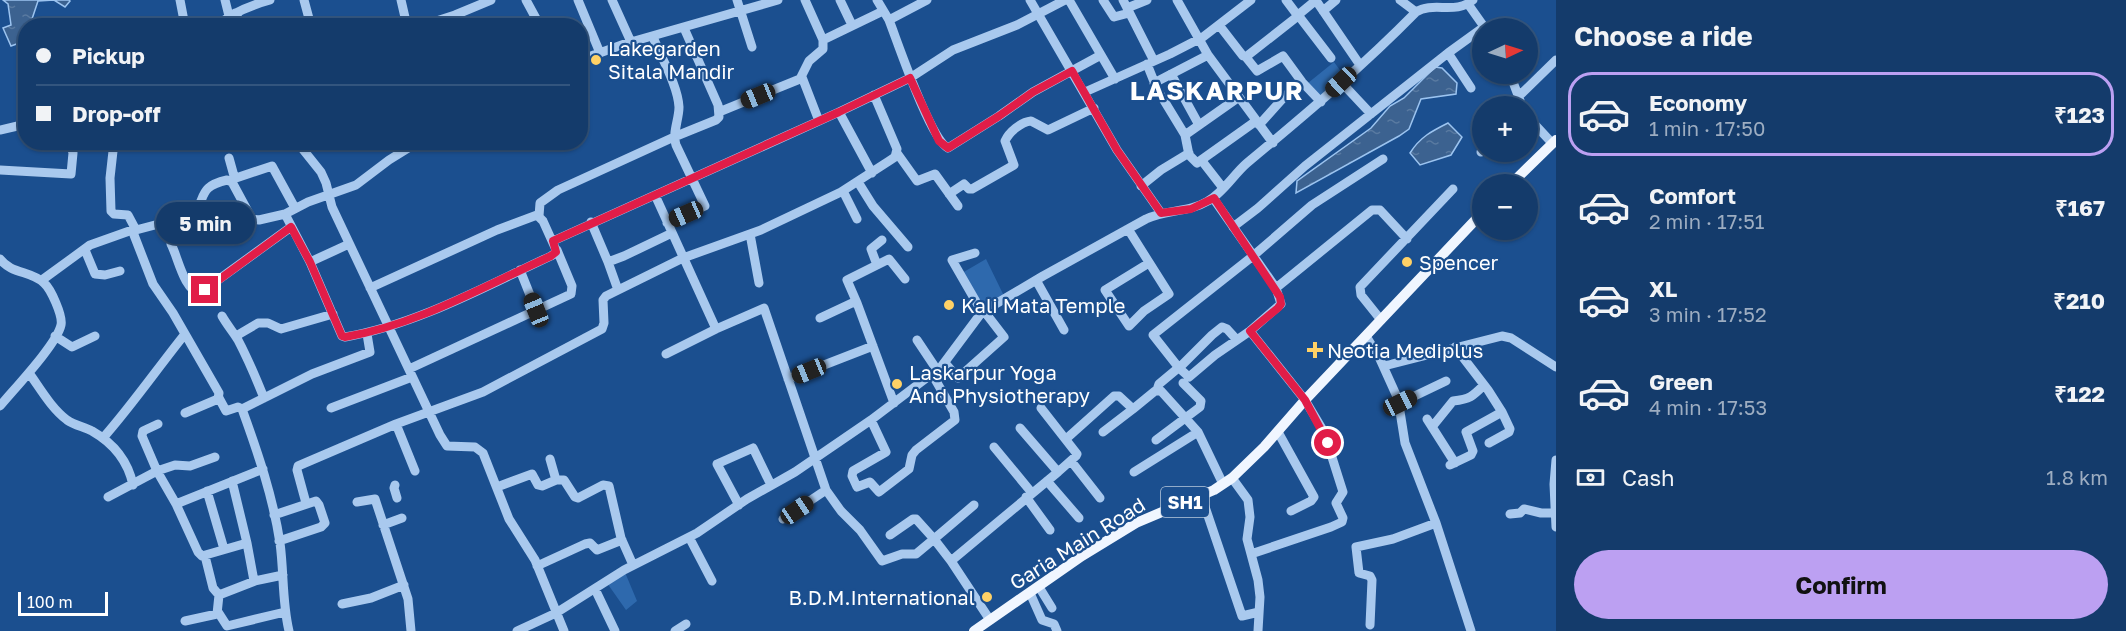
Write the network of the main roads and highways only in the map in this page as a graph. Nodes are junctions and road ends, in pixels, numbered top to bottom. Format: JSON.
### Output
{"nodes":[{"id":1,"x":1554,"y":142,"type":"edge"},
{"id":2,"x":1521,"y":174,"type":"edge"},
{"id":3,"x":1472,"y":224,"type":"edge"},
{"id":4,"x":974,"y":631,"type":"edge"}],
"edges":[{"from":1,"to":2,"type":"main road"},
{"from":3,"to":4,"type":"main road","name":"Garia Main Road","number":"SH1"}]}
